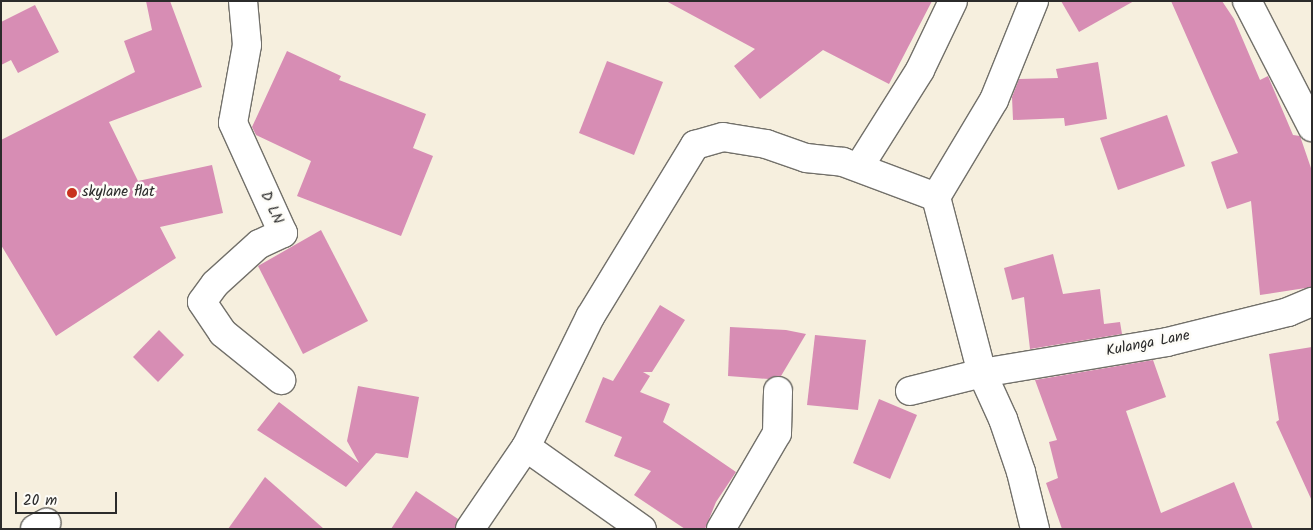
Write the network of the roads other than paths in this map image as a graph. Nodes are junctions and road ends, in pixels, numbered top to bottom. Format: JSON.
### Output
{"nodes":[{"id":1,"x":243,"y":1,"type":"edge"},
{"id":2,"x":953,"y":1,"type":"edge"},
{"id":3,"x":1034,"y":1,"type":"edge"},
{"id":4,"x":1247,"y":1,"type":"edge"},
{"id":5,"x":1312,"y":127,"type":"edge"},
{"id":6,"x":858,"y":167,"type":"junction"},
{"id":7,"x":936,"y":197,"type":"junction"},
{"id":8,"x":1312,"y":302,"type":"edge"},
{"id":9,"x":982,"y":373,"type":"junction"},
{"id":10,"x":281,"y":380,"type":"dead end"},
{"id":11,"x":778,"y":391,"type":"dead end"},
{"id":12,"x":910,"y":392,"type":"dead end"},
{"id":13,"x":526,"y":447,"type":"junction"},
{"id":14,"x":470,"y":529,"type":"edge"},
{"id":15,"x":642,"y":529,"type":"edge"},
{"id":16,"x":721,"y":529,"type":"edge"},
{"id":17,"x":1035,"y":529,"type":"edge"}],
"edges":[{"from":1,"to":10,"type":"street","name":"D LN"},
{"from":2,"to":6,"type":"street"},
{"from":3,"to":7,"type":"street"},
{"from":4,"to":5,"type":"street"},
{"from":6,"to":7,"type":"street"},
{"from":6,"to":13,"type":"street"},
{"from":7,"to":9,"type":"street"},
{"from":8,"to":9,"type":"street","name":"Kulanga Lane"},
{"from":9,"to":12,"type":"street","name":"Kulanga Lane"},
{"from":9,"to":17,"type":"street"},
{"from":11,"to":16,"type":"street"},
{"from":13,"to":14,"type":"street"},
{"from":13,"to":15,"type":"street"}]}
